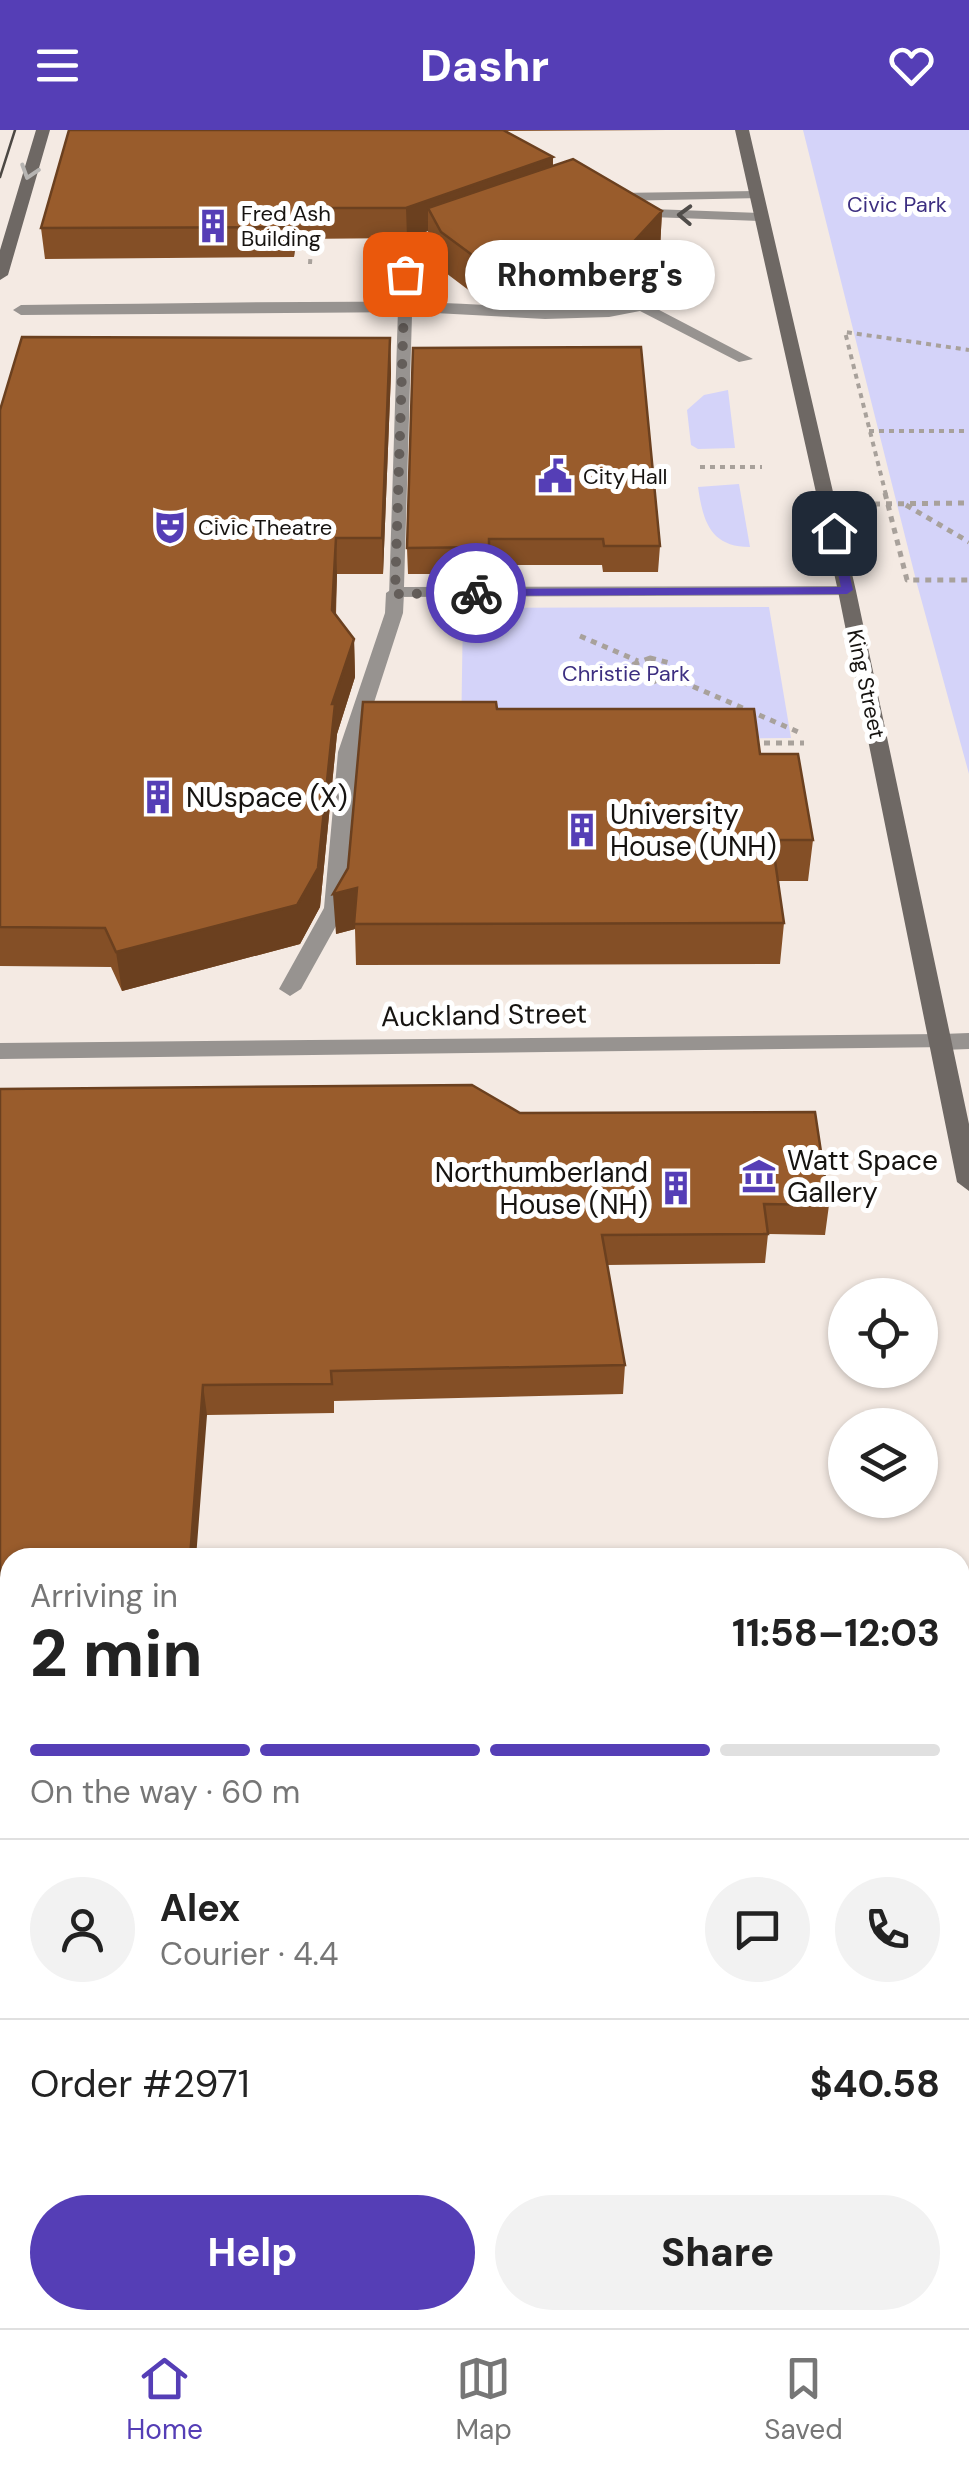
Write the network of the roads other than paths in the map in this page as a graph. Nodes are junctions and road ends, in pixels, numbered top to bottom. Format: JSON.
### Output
{"nodes":[{"id":1,"x":43,"y":130,"type":"edge"},
{"id":2,"x":742,"y":130,"type":"edge"},
{"id":3,"x":756,"y":195,"type":"junction"},
{"id":4,"x":8,"y":215,"type":"edge"},
{"id":5,"x":760,"y":217,"type":"junction"},
{"id":6,"x":478,"y":220,"type":"edge"},
{"id":7,"x":0,"y":275,"type":"edge"},
{"id":8,"x":403,"y":305,"type":"junction"},
{"id":9,"x":21,"y":310,"type":"dead end"},
{"id":10,"x":745,"y":359,"type":"dead end"},
{"id":11,"x":847,"y":590,"type":"junction"},
{"id":12,"x":395,"y":594,"type":"junction"},
{"id":13,"x":290,"y":989,"type":"dead end"},
{"id":14,"x":969,"y":1041,"type":"edge"},
{"id":15,"x":942,"y":1042,"type":"junction"},
{"id":16,"x":0,"y":1051,"type":"edge"},
{"id":17,"x":969,"y":1182,"type":"edge"}],
"edges":[{"from":1,"to":4,"type":"main road","one_way":true},
{"from":2,"to":3,"type":"main road","name":"King Street"},
{"from":3,"to":5,"type":"main road","name":"King Street"},
{"from":5,"to":3,"type":"street","one_way":true},
{"from":4,"to":7,"type":"main road"},
{"from":5,"to":11,"type":"main road","name":"King Street"},
{"from":6,"to":8,"type":"street"},
{"from":8,"to":9,"type":"street"},
{"from":8,"to":10,"type":"street"},
{"from":8,"to":12,"type":"street"},
{"from":11,"to":12,"type":"street"},
{"from":11,"to":15,"type":"main road","name":"King Street"},
{"from":12,"to":13,"type":"street"},
{"from":14,"to":15,"type":"street","name":"Auckland Street"},
{"from":15,"to":16,"type":"street","name":"Auckland Street"},
{"from":15,"to":17,"type":"main road","name":"King Street"}]}
